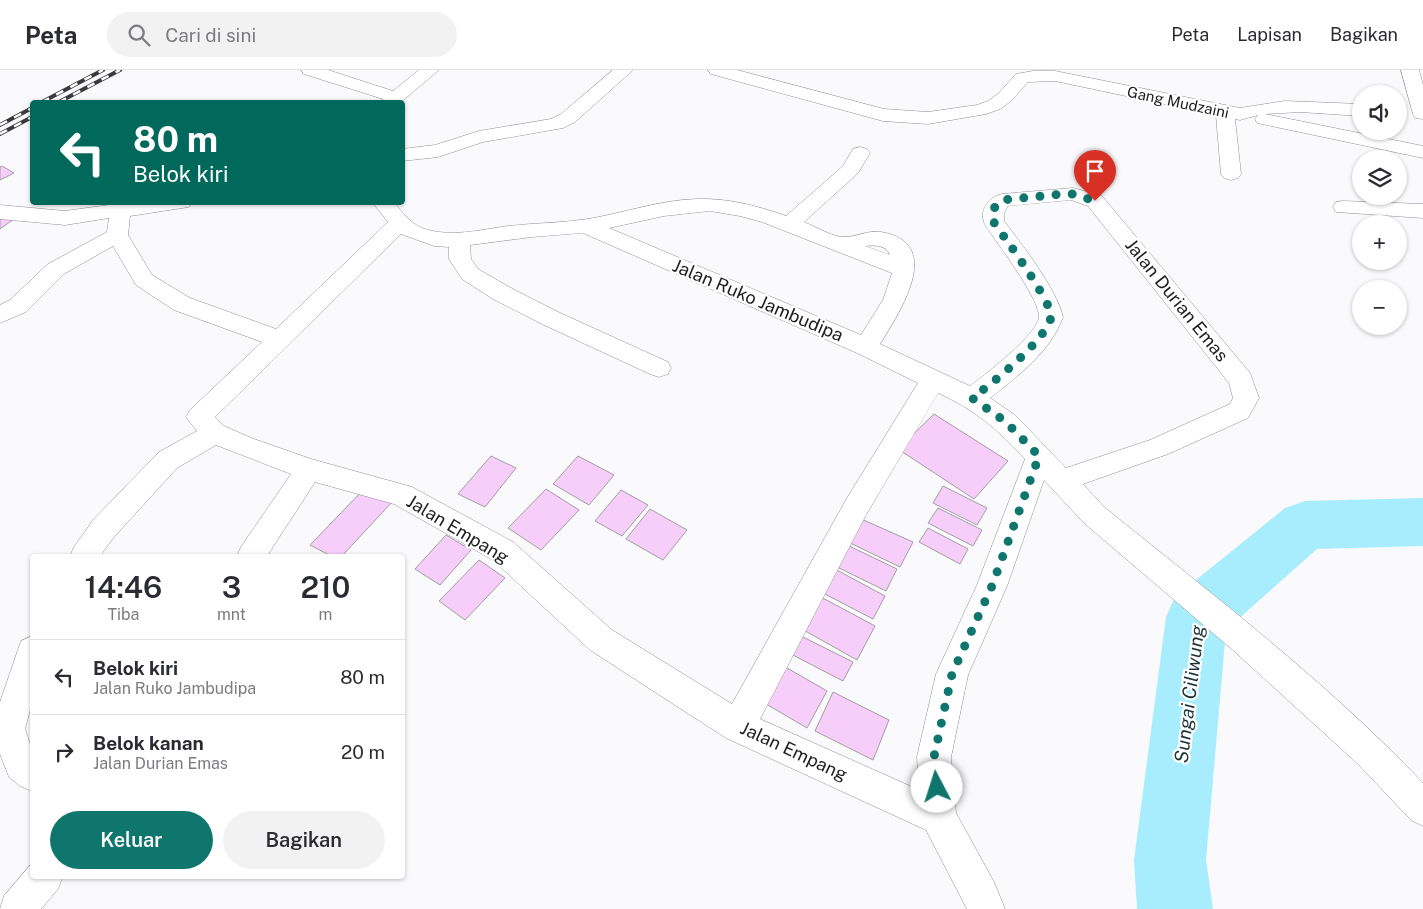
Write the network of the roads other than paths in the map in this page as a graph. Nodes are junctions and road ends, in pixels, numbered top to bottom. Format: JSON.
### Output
{"nodes":[{"id":1,"x":310,"y":70,"type":"edge"},
{"id":2,"x":430,"y":70,"type":"edge"},
{"id":3,"x":624,"y":70,"type":"edge"},
{"id":4,"x":716,"y":70,"type":"edge"},
{"id":5,"x":1410,"y":70,"type":"edge"},
{"id":6,"x":1057,"y":73,"type":"edge"},
{"id":7,"x":393,"y":100,"type":"edge"},
{"id":8,"x":1352,"y":110,"type":"edge"},
{"id":9,"x":1232,"y":113,"type":"junction"},
{"id":10,"x":1417,"y":113,"type":"edge"},
{"id":11,"x":1423,"y":152,"type":"edge"},
{"id":12,"x":860,"y":153,"type":"dead end"},
{"id":13,"x":405,"y":155,"type":"edge"},
{"id":14,"x":1231,"y":174,"type":"dead end"},
{"id":15,"x":159,"y":205,"type":"edge"},
{"id":16,"x":385,"y":205,"type":"edge"},
{"id":17,"x":1343,"y":207,"type":"dead end"},
{"id":18,"x":121,"y":210,"type":"junction"},
{"id":19,"x":1423,"y":211,"type":"edge"},
{"id":20,"x":0,"y":212,"type":"edge"},
{"id":21,"x":400,"y":222,"type":"junction"},
{"id":22,"x":789,"y":225,"type":"junction"},
{"id":23,"x":586,"y":226,"type":"junction"},
{"id":24,"x":117,"y":235,"type":"junction"},
{"id":25,"x":459,"y":240,"type":"junction"},
{"id":26,"x":0,"y":316,"type":"edge"},
{"id":27,"x":279,"y":339,"type":"junction"},
{"id":28,"x":866,"y":347,"type":"junction"},
{"id":29,"x":659,"y":368,"type":"dead end"},
{"id":30,"x":934,"y":379,"type":"junction"},
{"id":31,"x":972,"y":398,"type":"junction"},
{"id":32,"x":215,"y":433,"type":"junction"},
{"id":33,"x":1039,"y":456,"type":"junction"},
{"id":34,"x":309,"y":469,"type":"junction"},
{"id":35,"x":1063,"y":480,"type":"junction"},
{"id":36,"x":85,"y":554,"type":"edge"},
{"id":37,"x":252,"y":554,"type":"edge"},
{"id":38,"x":30,"y":658,"type":"edge"},
{"id":39,"x":738,"y":726,"type":"junction"},
{"id":40,"x":30,"y":772,"type":"edge"},
{"id":41,"x":1423,"y":808,"type":"edge"},
{"id":42,"x":939,"y":817,"type":"junction"},
{"id":43,"x":42,"y":879,"type":"edge"},
{"id":44,"x":17,"y":909,"type":"edge"},
{"id":45,"x":986,"y":909,"type":"edge"}],
"edges":[{"from":1,"to":7,"type":"street"},
{"from":2,"to":7,"type":"street"},
{"from":3,"to":13,"type":"street"},
{"from":4,"to":6,"type":"street","name":"Gang Mudzaini"},
{"from":5,"to":10,"type":"street"},
{"from":6,"to":9,"type":"street","name":"Gang Mudzaini"},
{"from":8,"to":9,"type":"street","name":"Gang Mudzaini"},
{"from":9,"to":11,"type":"street"},
{"from":9,"to":14,"type":"street"},
{"from":12,"to":22,"type":"street"},
{"from":15,"to":18,"type":"street"},
{"from":16,"to":21,"type":"street","name":"Jalan Ruko Jambudipa"},
{"from":17,"to":19,"type":"street"},
{"from":18,"to":20,"type":"street"},
{"from":18,"to":24,"type":"street"},
{"from":21,"to":25,"type":"street","name":"Jalan Ruko Jambudipa"},
{"from":21,"to":27,"type":"street","name":"Jalan Empang"},
{"from":22,"to":23,"type":"street"},
{"from":22,"to":28,"type":"street"},
{"from":23,"to":25,"type":"street","name":"Jalan Ruko Jambudipa"},
{"from":23,"to":28,"type":"street","name":"Jalan Ruko Jambudipa"},
{"from":24,"to":26,"type":"street"},
{"from":24,"to":27,"type":"street"},
{"from":25,"to":29,"type":"street"},
{"from":27,"to":32,"type":"street","name":"Jalan Empang"},
{"from":28,"to":30,"type":"street","name":"Jalan Ruko Jambudipa"},
{"from":30,"to":31,"type":"street","name":"Jalan Ruko Jambudipa"},
{"from":30,"to":39,"type":"street"},
{"from":31,"to":33,"type":"street","name":"Jalan Ruko Jambudipa"},
{"from":31,"to":35,"type":"street","name":"Jalan Durian Emas"},
{"from":32,"to":34,"type":"street","name":"Jalan Empang"},
{"from":32,"to":36,"type":"street"},
{"from":33,"to":35,"type":"street","name":"Jalan Ruko Jambudipa"},
{"from":33,"to":42,"type":"street"},
{"from":34,"to":37,"type":"street"},
{"from":34,"to":39,"type":"street","name":"Jalan Empang"},
{"from":35,"to":41,"type":"street","name":"Jalan Ruko Jambudipa"},
{"from":38,"to":40,"type":"street"},
{"from":39,"to":42,"type":"street","name":"Jalan Empang"},
{"from":42,"to":45,"type":"street"},
{"from":43,"to":44,"type":"street"}]}
